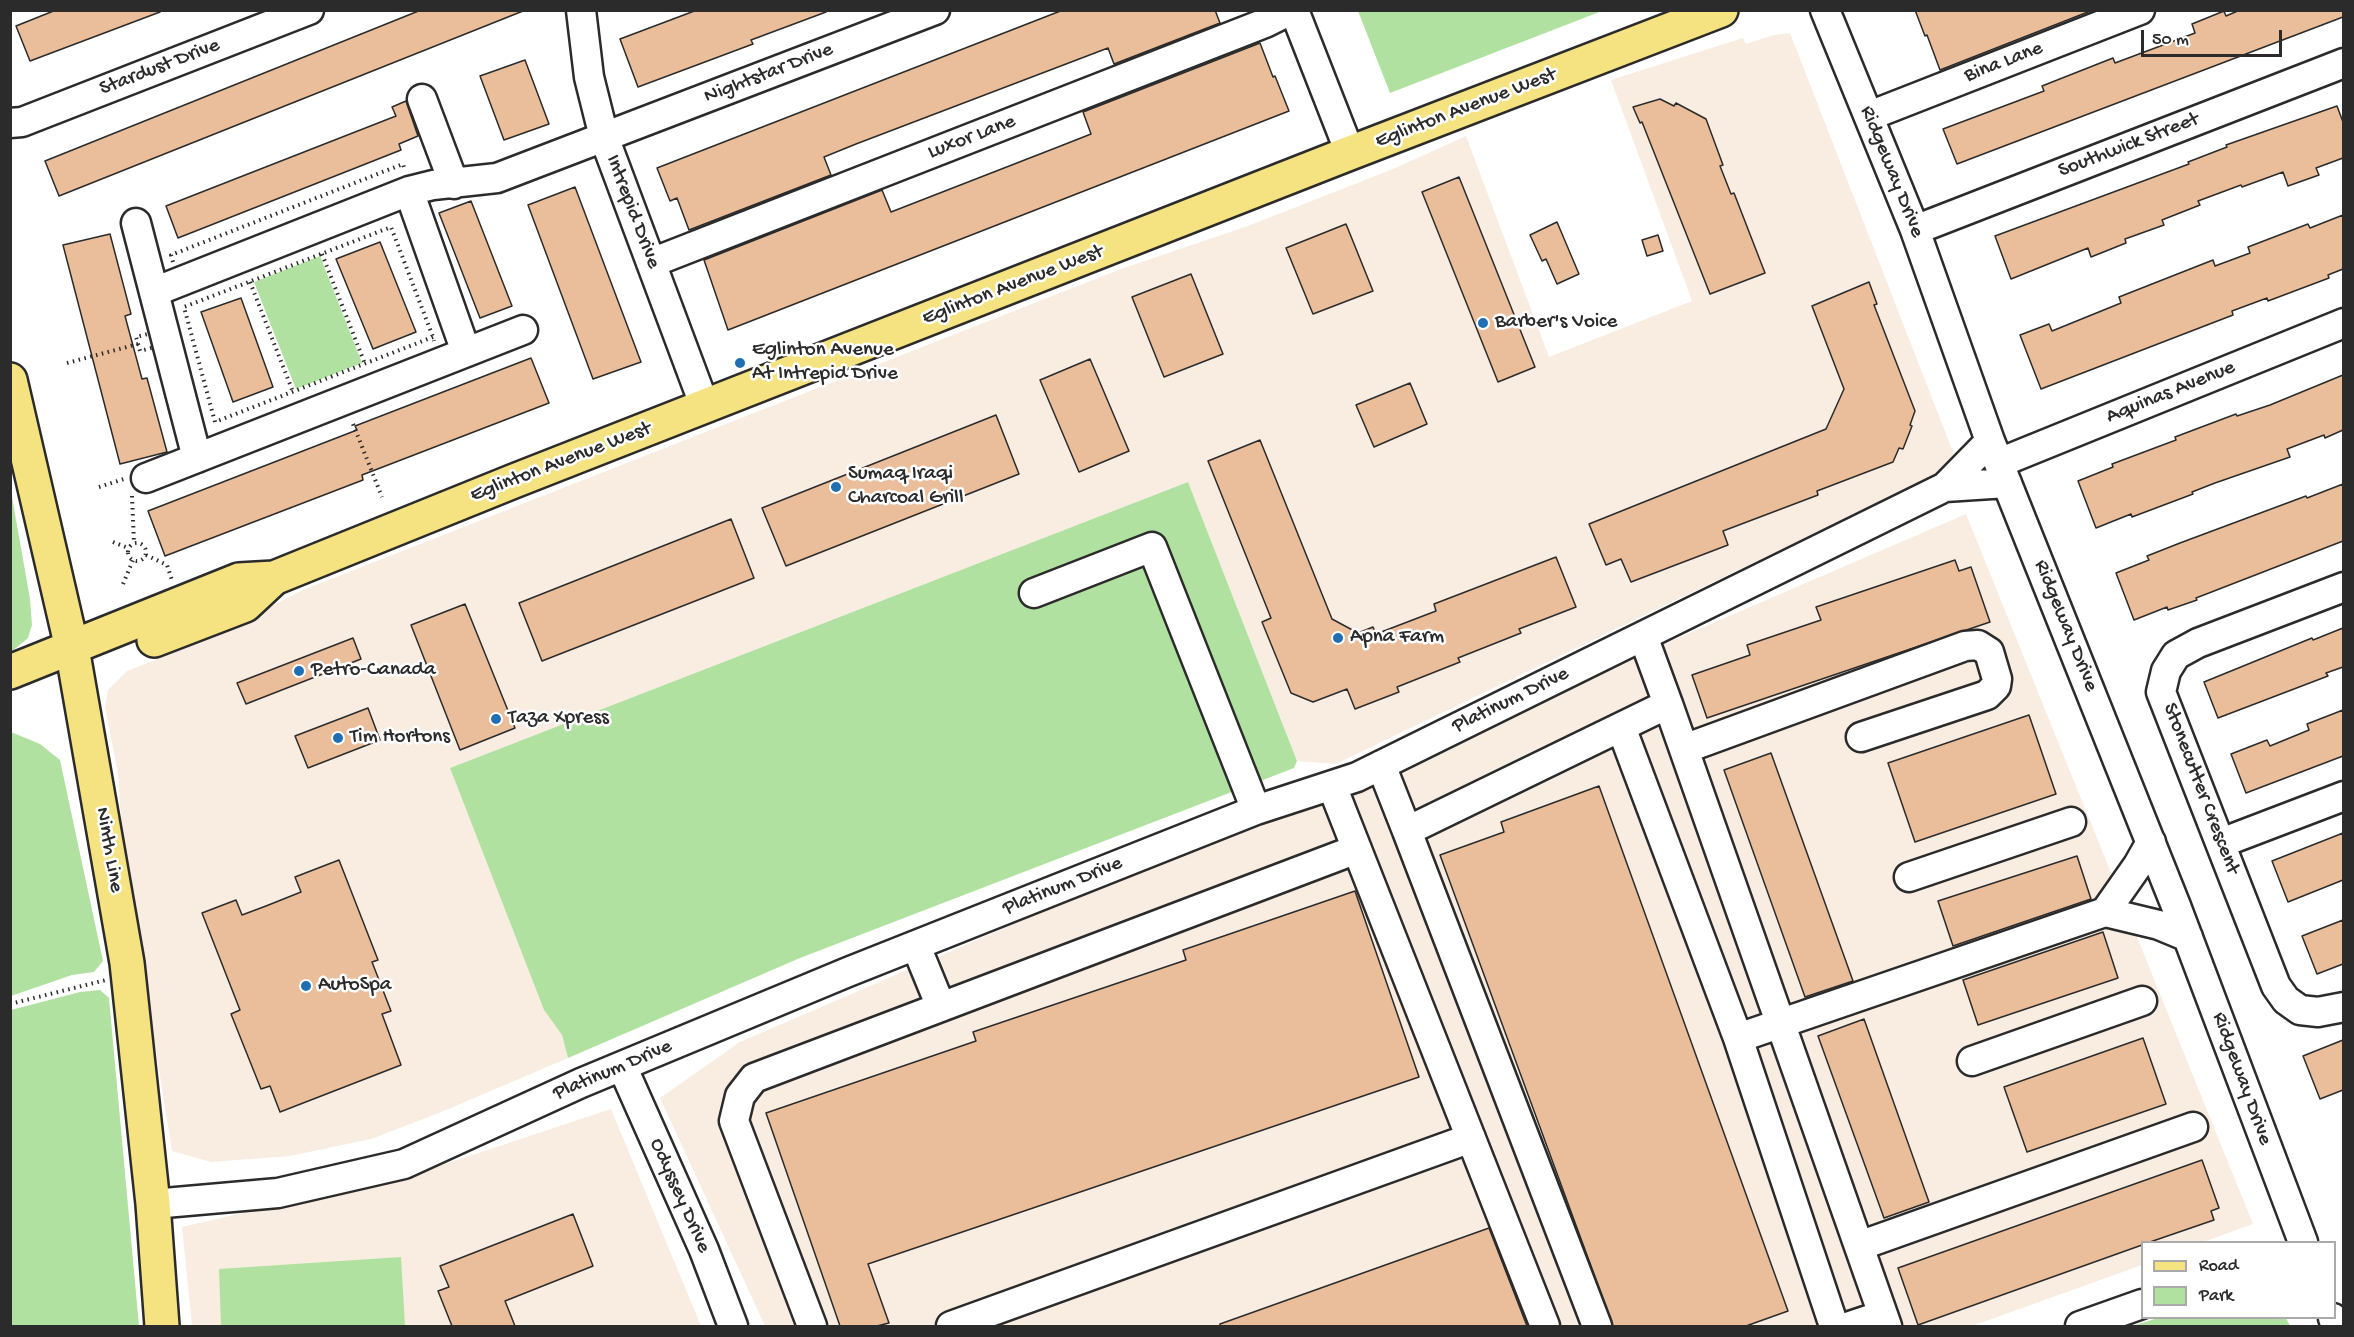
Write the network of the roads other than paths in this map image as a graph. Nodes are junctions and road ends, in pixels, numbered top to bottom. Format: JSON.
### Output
{"nodes":[{"id":1,"x":309,"y":10,"type":"edge"},
{"id":2,"x":581,"y":10,"type":"edge"},
{"id":3,"x":935,"y":10,"type":"edge"},
{"id":4,"x":1293,"y":10,"type":"edge"},
{"id":5,"x":1721,"y":10,"type":"edge"},
{"id":6,"x":1825,"y":10,"type":"edge"},
{"id":7,"x":2140,"y":10,"type":"edge"},
{"id":8,"x":2343,"y":63,"type":"edge"},
{"id":9,"x":422,"y":99,"type":"dead end"},
{"id":10,"x":1869,"y":116,"type":"junction"},
{"id":11,"x":10,"y":123,"type":"edge"},
{"id":12,"x":604,"y":138,"type":"junction"},
{"id":13,"x":1350,"y":153,"type":"junction"},
{"id":14,"x":454,"y":184,"type":"junction"},
{"id":15,"x":409,"y":191,"type":"junction"},
{"id":16,"x":136,"y":224,"type":"dead end"},
{"id":17,"x":1915,"y":230,"type":"junction"},
{"id":18,"x":651,"y":263,"type":"junction"},
{"id":19,"x":154,"y":292,"type":"junction"},
{"id":20,"x":2343,"y":323,"type":"edge"},
{"id":21,"x":524,"y":330,"type":"dead end"},
{"id":22,"x":453,"y":340,"type":"junction"},
{"id":23,"x":10,"y":380,"type":"edge"},
{"id":24,"x":705,"y":407,"type":"junction"},
{"id":25,"x":197,"y":458,"type":"junction"},
{"id":26,"x":1999,"y":462,"type":"junction"},
{"id":27,"x":139,"y":483,"type":"road end"},
{"id":28,"x":1945,"y":487,"type":"junction"},
{"id":29,"x":2343,"y":587,"type":"edge"},
{"id":30,"x":1034,"y":593,"type":"dead end"},
{"id":31,"x":1643,"y":636,"type":"junction"},
{"id":32,"x":74,"y":659,"type":"junction"},
{"id":33,"x":10,"y":672,"type":"edge"},
{"id":34,"x":10,"y":691,"type":"edge"},
{"id":35,"x":1668,"y":704,"type":"junction"},
{"id":36,"x":1621,"y":727,"type":"junction"},
{"id":37,"x":1860,"y":737,"type":"dead end"},
{"id":38,"x":1684,"y":749,"type":"junction"},
{"id":39,"x":1381,"y":765,"type":"junction"},
{"id":40,"x":1332,"y":786,"type":"junction"},
{"id":41,"x":2343,"y":796,"type":"edge"},
{"id":42,"x":1256,"y":810,"type":"junction"},
{"id":43,"x":2071,"y":822,"type":"dead end"},
{"id":44,"x":1407,"y":831,"type":"junction"},
{"id":45,"x":2151,"y":842,"type":"junction"},
{"id":46,"x":2221,"y":843,"type":"junction"},
{"id":47,"x":1357,"y":849,"type":"junction"},
{"id":48,"x":1909,"y":877,"type":"dead end"},
{"id":49,"x":2105,"y":912,"type":"junction"},
{"id":50,"x":2188,"y":937,"type":"junction"},
{"id":51,"x":916,"y":946,"type":"junction"},
{"id":52,"x":2142,"y":1001,"type":"dead end"},
{"id":53,"x":941,"y":1007,"type":"junction"},
{"id":54,"x":2343,"y":1007,"type":"edge"},
{"id":55,"x":1781,"y":1023,"type":"junction"},
{"id":56,"x":1738,"y":1038,"type":"junction"},
{"id":57,"x":1972,"y":1061,"type":"dead end"},
{"id":58,"x":622,"y":1066,"type":"junction"},
{"id":59,"x":2193,"y":1127,"type":"dead end"},
{"id":60,"x":1471,"y":1138,"type":"junction"},
{"id":61,"x":153,"y":1204,"type":"junction"},
{"id":62,"x":2303,"y":1241,"type":"edge"},
{"id":63,"x":1859,"y":1246,"type":"junction"},
{"id":64,"x":2141,"y":1304,"type":"edge"},
{"id":65,"x":1885,"y":1321,"type":"edge"},
{"id":66,"x":162,"y":1326,"type":"edge"},
{"id":67,"x":734,"y":1326,"type":"edge"},
{"id":68,"x":812,"y":1326,"type":"edge"},
{"id":69,"x":951,"y":1326,"type":"edge"},
{"id":70,"x":1545,"y":1326,"type":"edge"},
{"id":71,"x":1598,"y":1326,"type":"edge"},
{"id":72,"x":1834,"y":1326,"type":"edge"},
{"id":73,"x":1850,"y":1326,"type":"edge"},
{"id":74,"x":2080,"y":1326,"type":"edge"}],
"edges":[{"from":1,"to":11,"type":"street","name":"Stardust Drive"},
{"from":2,"to":12,"type":"street","name":"Intrepid Drive"},
{"from":3,"to":12,"type":"street","name":"Nightstar Drive"},
{"from":4,"to":13,"type":"street"},
{"from":4,"to":18,"type":"street","name":"Luxor Lane"},
{"from":5,"to":13,"type":"main road","name":"Eglinton Avenue West"},
{"from":6,"to":10,"type":"street","name":"Ridgeway Drive"},
{"from":7,"to":10,"type":"street","name":"Bina Lane"},
{"from":8,"to":17,"type":"street","name":"Southwick Street"},
{"from":9,"to":14,"type":"street"},
{"from":10,"to":17,"type":"street","name":"Ridgeway Drive"},
{"from":12,"to":14,"type":"street","name":"Nightstar Drive"},
{"from":12,"to":18,"type":"street","name":"Intrepid Drive"},
{"from":13,"to":24,"type":"main road","name":"Eglinton Avenue West"},
{"from":14,"to":15,"type":"street","name":"Nightstar Drive"},
{"from":15,"to":19,"type":"street","name":"Nightstar Drive"},
{"from":15,"to":22,"type":"street"},
{"from":16,"to":19,"type":"street"},
{"from":17,"to":26,"type":"street","name":"Ridgeway Drive"},
{"from":18,"to":24,"type":"street","name":"Intrepid Drive"},
{"from":19,"to":25,"type":"street"},
{"from":20,"to":26,"type":"street","name":"Aquinas Avenue"},
{"from":21,"to":22,"type":"street"},
{"from":22,"to":25,"type":"street"},
{"from":23,"to":32,"type":"main road","name":"Ninth Line"},
{"from":24,"to":32,"type":"main road","name":"Eglinton Avenue West"},
{"from":25,"to":27,"type":"street"},
{"from":26,"to":28,"type":"street","name":"Platinum Drive"},
{"from":26,"to":28,"type":"street","name":"Platinum Drive"},
{"from":26,"to":45,"type":"street","name":"Ridgeway Drive"},
{"from":28,"to":31,"type":"street","name":"Platinum Drive"},
{"from":29,"to":46,"type":"street","name":"Stonecutter Crescent"},
{"from":30,"to":42,"type":"street"},
{"from":31,"to":35,"type":"street"},
{"from":31,"to":39,"type":"street","name":"Platinum Drive"},
{"from":32,"to":33,"type":"main road","name":"Eglinton Avenue West"},
{"from":32,"to":34,"type":"main road","name":"Eglinton Avenue West"},
{"from":32,"to":61,"type":"main road","name":"Ninth Line"},
{"from":35,"to":36,"type":"street"},
{"from":35,"to":38,"type":"street"},
{"from":36,"to":44,"type":"street"},
{"from":36,"to":56,"type":"street"},
{"from":37,"to":38,"type":"street"},
{"from":38,"to":55,"type":"street"},
{"from":39,"to":40,"type":"street","name":"Platinum Drive"},
{"from":39,"to":44,"type":"street"},
{"from":40,"to":42,"type":"street","name":"Platinum Drive"},
{"from":40,"to":47,"type":"street"},
{"from":41,"to":46,"type":"street"},
{"from":42,"to":51,"type":"street","name":"Platinum Drive"},
{"from":43,"to":48,"type":"street"},
{"from":44,"to":71,"type":"street"},
{"from":45,"to":49,"type":"street"},
{"from":45,"to":50,"type":"street","name":"Ridgeway Drive"},
{"from":46,"to":54,"type":"street","name":"Stonecutter Crescent"},
{"from":47,"to":53,"type":"street"},
{"from":47,"to":60,"type":"street"},
{"from":49,"to":50,"type":"street"},
{"from":49,"to":55,"type":"street"},
{"from":50,"to":62,"type":"street","name":"Ridgeway Drive"},
{"from":51,"to":53,"type":"street"},
{"from":51,"to":58,"type":"street","name":"Platinum Drive"},
{"from":52,"to":57,"type":"street"},
{"from":53,"to":68,"type":"street"},
{"from":55,"to":56,"type":"street"},
{"from":55,"to":63,"type":"street"},
{"from":56,"to":72,"type":"street"},
{"from":58,"to":61,"type":"street","name":"Platinum Drive"},
{"from":58,"to":67,"type":"street","name":"Odyssey Drive"},
{"from":59,"to":63,"type":"street"},
{"from":60,"to":69,"type":"street"},
{"from":60,"to":70,"type":"street"},
{"from":61,"to":66,"type":"main road","name":"Ninth Line"},
{"from":63,"to":65,"type":"street"},
{"from":64,"to":74,"type":"street"},
{"from":65,"to":73,"type":"street"}]}
